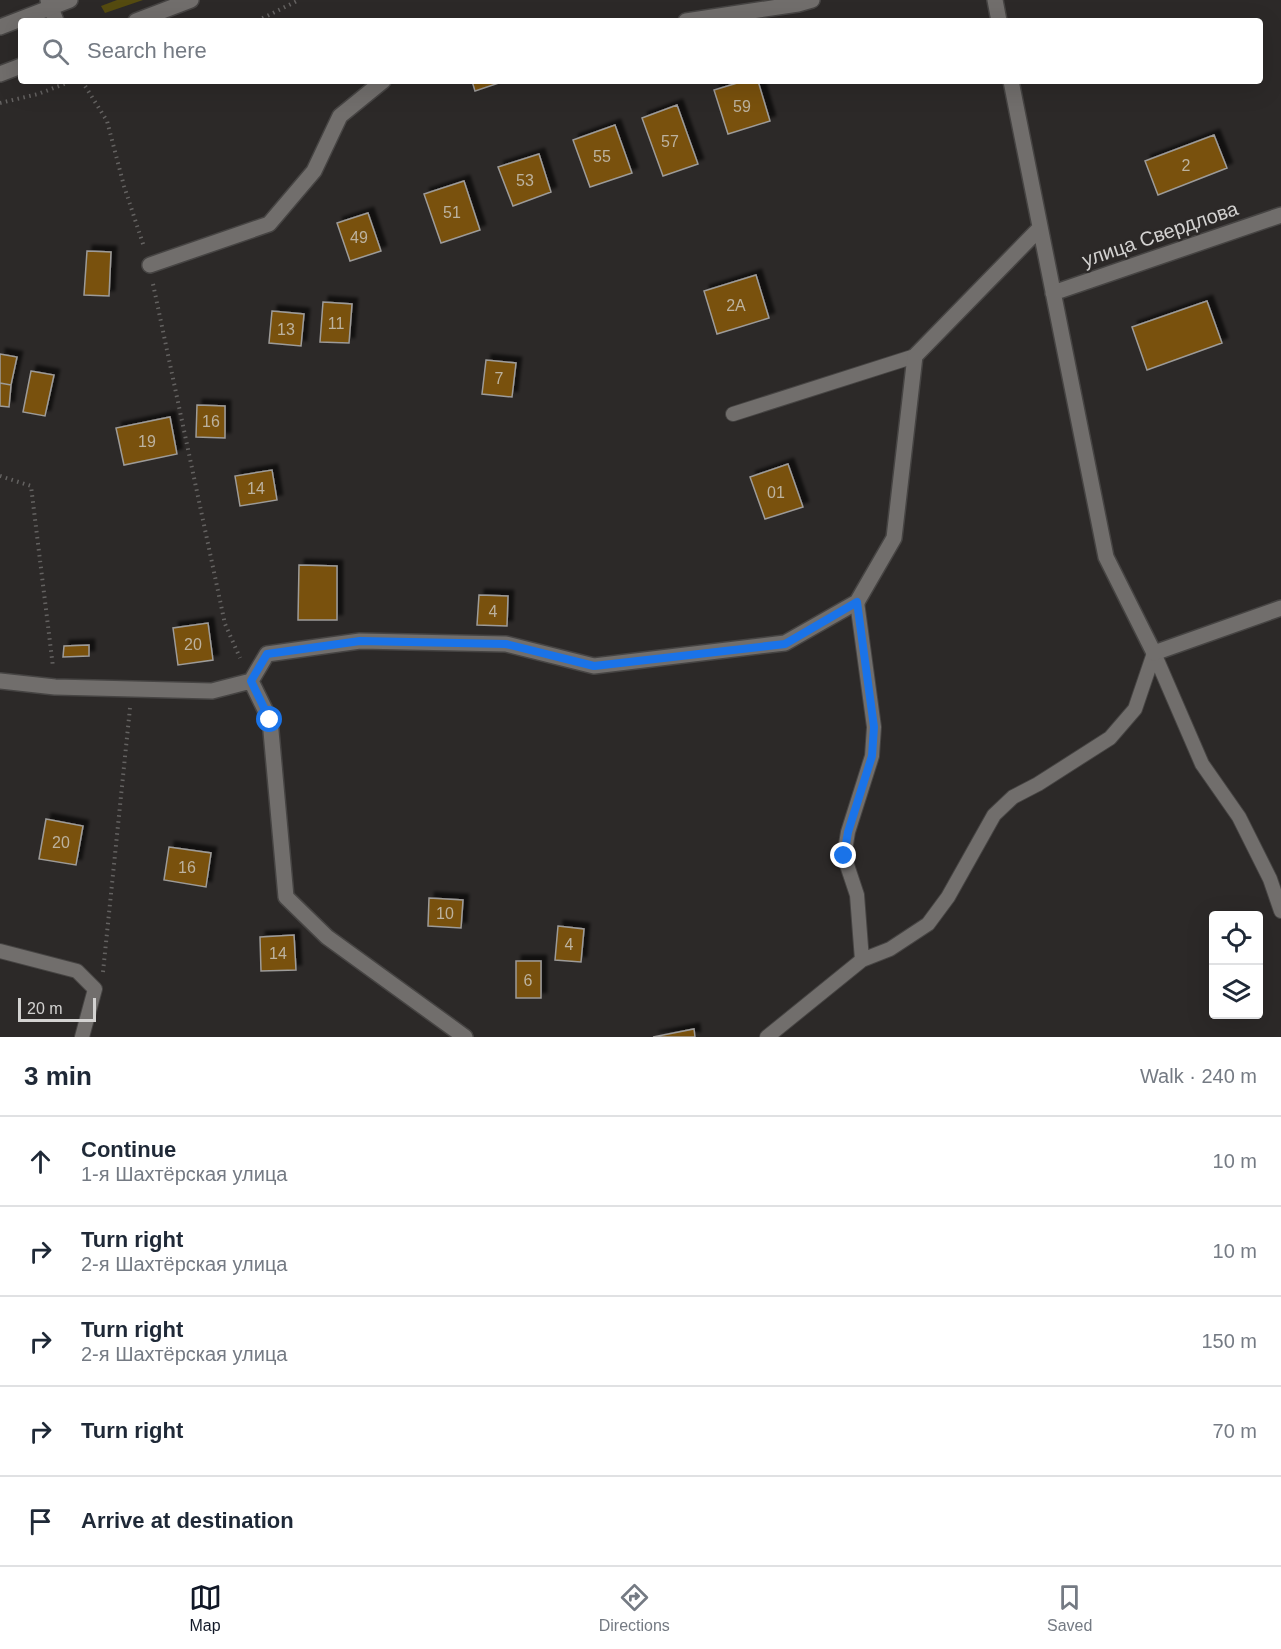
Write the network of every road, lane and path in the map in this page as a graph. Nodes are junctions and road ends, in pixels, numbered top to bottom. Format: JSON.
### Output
{"nodes":[{"id":1,"x":70,"y":0,"type":"edge"},
{"id":2,"x":191,"y":0,"type":"edge"},
{"id":3,"x":298,"y":0,"type":"edge"},
{"id":4,"x":812,"y":0,"type":"edge"},
{"id":5,"x":995,"y":0,"type":"edge"},
{"id":6,"x":51,"y":10,"type":"edge"},
{"id":7,"x":27,"y":18,"type":"edge"},
{"id":8,"x":144,"y":18,"type":"edge"},
{"id":9,"x":263,"y":18,"type":"edge"},
{"id":10,"x":706,"y":18,"type":"edge"},
{"id":11,"x":998,"y":18,"type":"edge"},
{"id":12,"x":18,"y":21,"type":"edge"},
{"id":13,"x":0,"y":27,"type":"edge"},
{"id":14,"x":18,"y":67,"type":"edge"},
{"id":15,"x":0,"y":74,"type":"edge"},
{"id":16,"x":64,"y":84,"type":"edge"},
{"id":17,"x":84,"y":84,"type":"edge"},
{"id":18,"x":379,"y":84,"type":"edge"},
{"id":19,"x":1012,"y":84,"type":"edge"},
{"id":20,"x":0,"y":103,"type":"edge"},
{"id":21,"x":1281,"y":215,"type":"edge"},
{"id":22,"x":1039,"y":229,"type":"junction"},
{"id":23,"x":150,"y":266,"type":"junction"},
{"id":24,"x":1053,"y":293,"type":"junction"},
{"id":25,"x":915,"y":356,"type":"junction"},
{"id":26,"x":733,"y":414,"type":"dead end"},
{"id":27,"x":0,"y":476,"type":"edge"},
{"id":28,"x":857,"y":602,"type":"junction"},
{"id":29,"x":1281,"y":608,"type":"edge"},
{"id":30,"x":1154,"y":653,"type":"junction"},
{"id":31,"x":0,"y":681,"type":"edge"},
{"id":32,"x":251,"y":681,"type":"junction"},
{"id":33,"x":55,"y":687,"type":"junction"},
{"id":34,"x":132,"y":689,"type":"junction"},
{"id":35,"x":1281,"y":911,"type":"edge"},
{"id":36,"x":0,"y":951,"type":"edge"},
{"id":37,"x":862,"y":960,"type":"junction"},
{"id":38,"x":94,"y":989,"type":"junction"},
{"id":39,"x":82,"y":1037,"type":"edge"},
{"id":40,"x":465,"y":1037,"type":"edge"},
{"id":41,"x":767,"y":1037,"type":"edge"}],
"edges":[{"from":1,"to":6,"type":"street"},
{"from":2,"to":8,"type":"street"},
{"from":3,"to":9,"type":"path"},
{"from":4,"to":10,"type":"street"},
{"from":5,"to":11,"type":"street"},
{"from":6,"to":7,"type":"street"},
{"from":12,"to":13,"type":"street"},
{"from":14,"to":15,"type":"street"},
{"from":16,"to":20,"type":"path"},
{"from":17,"to":23,"type":"path"},
{"from":18,"to":23,"type":"street"},
{"from":19,"to":22,"type":"street"},
{"from":21,"to":24,"type":"street","name":"улица Свердлова"},
{"from":22,"to":24,"type":"street"},
{"from":22,"to":25,"type":"street"},
{"from":23,"to":32,"type":"path"},
{"from":24,"to":30,"type":"street"},
{"from":25,"to":26,"type":"lane"},
{"from":25,"to":28,"type":"street"},
{"from":27,"to":33,"type":"path"},
{"from":28,"to":32,"type":"street"},
{"from":28,"to":37,"type":"lane"},
{"from":29,"to":30,"type":"street"},
{"from":30,"to":35,"type":"lane"},
{"from":30,"to":37,"type":"lane"},
{"from":31,"to":33,"type":"street"},
{"from":32,"to":34,"type":"street"},
{"from":32,"to":40,"type":"street"},
{"from":33,"to":34,"type":"street"},
{"from":34,"to":38,"type":"path"},
{"from":36,"to":38,"type":"lane"},
{"from":37,"to":41,"type":"lane"},
{"from":38,"to":39,"type":"lane"}]}
